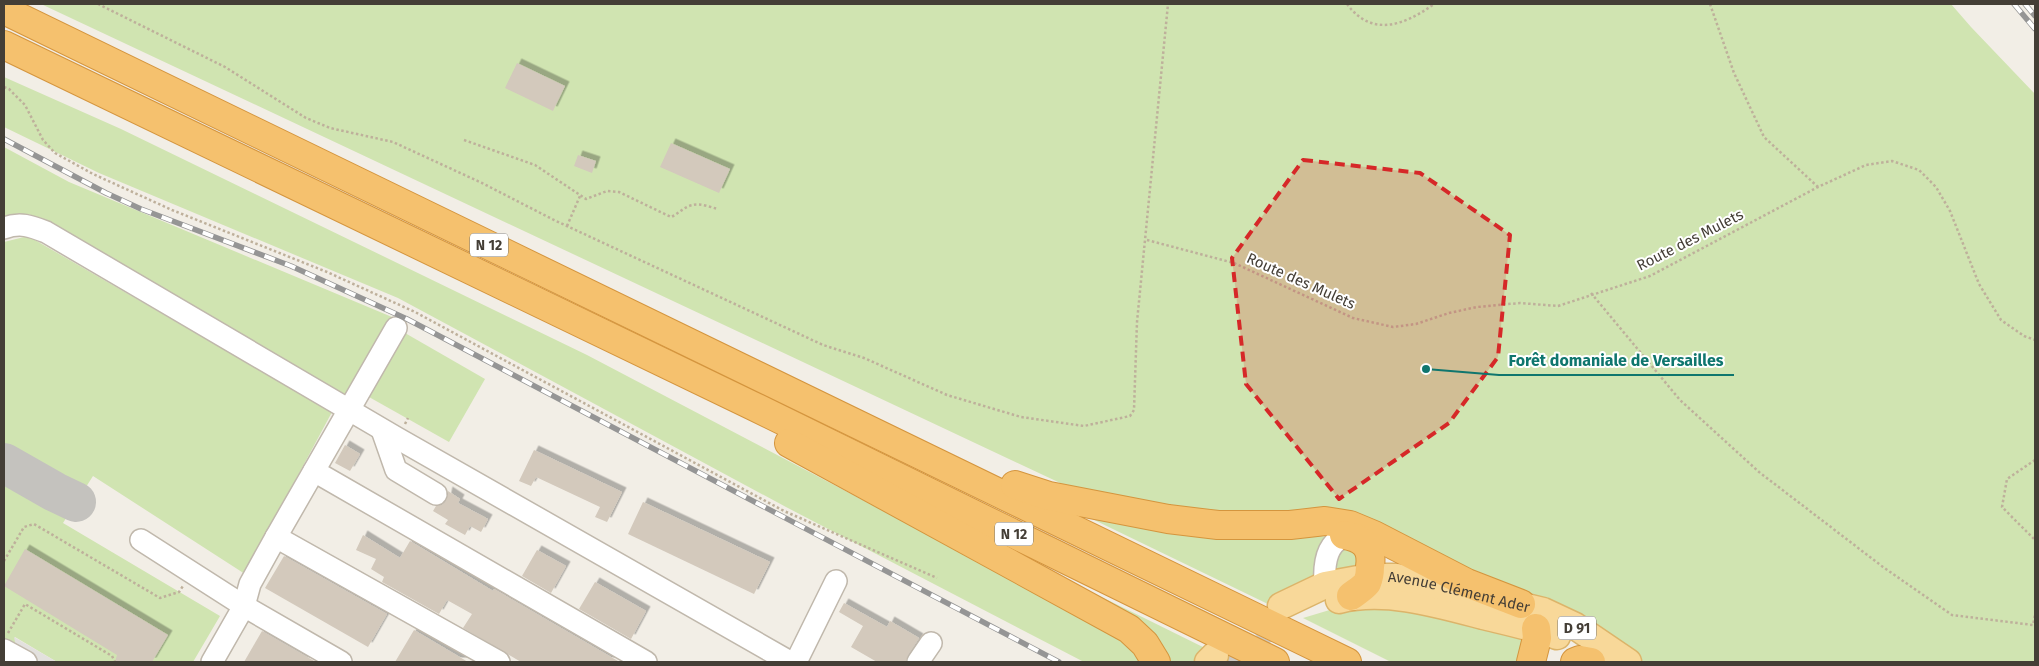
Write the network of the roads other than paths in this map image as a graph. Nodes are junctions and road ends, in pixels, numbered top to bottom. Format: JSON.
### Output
{"nodes":[{"id":1,"x":4,"y":10,"type":"edge"},
{"id":2,"x":4,"y":45,"type":"edge"},
{"id":3,"x":4,"y":228,"type":"edge"},
{"id":4,"x":396,"y":328,"type":"dead end"},
{"id":5,"x":753,"y":406,"type":"junction"},
{"id":6,"x":349,"y":410,"type":"junction"},
{"id":7,"x":382,"y":430,"type":"junction"},
{"id":8,"x":314,"y":471,"type":"junction"},
{"id":9,"x":974,"y":480,"type":"junction"},
{"id":10,"x":436,"y":494,"type":"dead end"},
{"id":11,"x":1290,"y":525,"type":"junction"},
{"id":12,"x":1350,"y":536,"type":"junction"},
{"id":13,"x":276,"y":537,"type":"junction"},
{"id":14,"x":141,"y":540,"type":"dead end"},
{"id":15,"x":1369,"y":576,"type":"junction"},
{"id":16,"x":836,"y":582,"type":"dead end"},
{"id":17,"x":1325,"y":585,"type":"junction"},
{"id":18,"x":1351,"y":596,"type":"junction"},
{"id":19,"x":1521,"y":604,"type":"junction"},
{"id":20,"x":244,"y":606,"type":"junction"},
{"id":21,"x":1536,"y":628,"type":"junction"},
{"id":22,"x":931,"y":643,"type":"dead end"},
{"id":23,"x":4,"y":650,"type":"edge"},
{"id":24,"x":26,"y":662,"type":"edge"},
{"id":25,"x":212,"y":662,"type":"edge"},
{"id":26,"x":341,"y":662,"type":"edge"},
{"id":27,"x":499,"y":662,"type":"edge"},
{"id":28,"x":646,"y":662,"type":"edge"},
{"id":29,"x":790,"y":662,"type":"edge"},
{"id":30,"x":796,"y":662,"type":"edge"},
{"id":31,"x":918,"y":662,"type":"edge"},
{"id":32,"x":1156,"y":662,"type":"edge"},
{"id":33,"x":1275,"y":662,"type":"edge"},
{"id":34,"x":1347,"y":662,"type":"edge"},
{"id":35,"x":1531,"y":662,"type":"edge"},
{"id":36,"x":1575,"y":662,"type":"edge"},
{"id":37,"x":1591,"y":662,"type":"edge"},
{"id":38,"x":1603,"y":662,"type":"edge"},
{"id":39,"x":1628,"y":662,"type":"edge"}],
"edges":[{"from":1,"to":9,"type":"highway","number":"N 12"},
{"from":2,"to":5,"type":"highway","number":"N 12"},
{"from":3,"to":6,"type":"street"},
{"from":4,"to":6,"type":"street"},
{"from":5,"to":32,"type":"highway"},
{"from":5,"to":33,"type":"highway","number":"N 12"},
{"from":6,"to":7,"type":"street"},
{"from":6,"to":8,"type":"street"},
{"from":7,"to":10,"type":"street"},
{"from":7,"to":29,"type":"street"},
{"from":8,"to":13,"type":"street"},
{"from":8,"to":28,"type":"street"},
{"from":9,"to":11,"type":"highway"},
{"from":9,"to":34,"type":"highway","number":"N 12"},
{"from":11,"to":12,"type":"highway"},
{"from":11,"to":19,"type":"highway"},
{"from":12,"to":15,"type":"highway"},
{"from":12,"to":17,"type":"street"},
{"from":13,"to":20,"type":"street"},
{"from":13,"to":27,"type":"street"},
{"from":14,"to":20,"type":"street"},
{"from":15,"to":17,"type":"main road","name":"Avenue Clément Ader","number":"D 91"},
{"from":15,"to":18,"type":"highway"},
{"from":15,"to":19,"type":"main road","name":"Avenue Clément Ader","number":"D 91"},
{"from":16,"to":30,"type":"street"},
{"from":17,"to":18,"type":"main road","name":"Avenue Clément Ader","number":"D 91"},
{"from":18,"to":21,"type":"main road","name":"Avenue Clément Ader","number":"D 91"},
{"from":19,"to":21,"type":"main road"},
{"from":19,"to":39,"type":"main road","name":"Avenue Clément Ader","number":"D 91"},
{"from":20,"to":25,"type":"street"},
{"from":20,"to":26,"type":"street"},
{"from":21,"to":35,"type":"highway"},
{"from":21,"to":38,"type":"main road","name":"Avenue Clément Ader","number":"D 91"},
{"from":22,"to":31,"type":"street"},
{"from":23,"to":24,"type":"street"},
{"from":36,"to":37,"type":"highway"}]}
